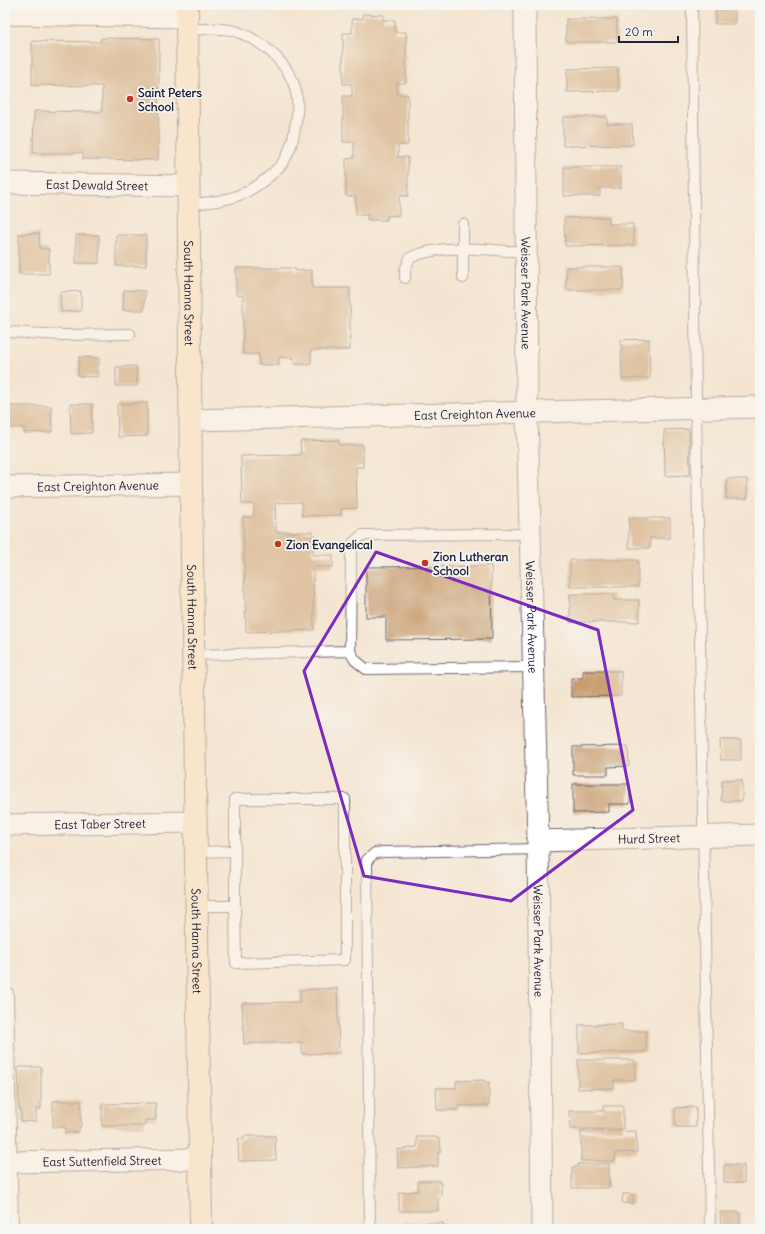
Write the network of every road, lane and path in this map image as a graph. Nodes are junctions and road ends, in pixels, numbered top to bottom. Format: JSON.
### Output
{"nodes":[{"id":1,"x":525,"y":5,"type":"edge"},
{"id":2,"x":692,"y":5,"type":"edge"},
{"id":3,"x":5,"y":14,"type":"edge"},
{"id":4,"x":187,"y":17,"type":"edge"},
{"id":5,"x":5,"y":183,"type":"edge"},
{"id":6,"x":189,"y":195,"type":"junction"},
{"id":7,"x":463,"y":224,"type":"dead end"},
{"id":8,"x":463,"y":249,"type":"junction"},
{"id":9,"x":527,"y":252,"type":"junction"},
{"id":10,"x":405,"y":278,"type":"dead end"},
{"id":11,"x":463,"y":278,"type":"dead end"},
{"id":12,"x":5,"y":330,"type":"edge"},
{"id":13,"x":130,"y":334,"type":"dead end"},
{"id":14,"x":760,"y":407,"type":"edge"},
{"id":15,"x":696,"y":408,"type":"junction"},
{"id":16,"x":527,"y":413,"type":"junction"},
{"id":17,"x":191,"y":420,"type":"junction"},
{"id":18,"x":191,"y":484,"type":"junction"},
{"id":19,"x":5,"y":487,"type":"edge"},
{"id":20,"x":530,"y":534,"type":"junction"},
{"id":21,"x":350,"y":651,"type":"junction"},
{"id":22,"x":193,"y":655,"type":"junction"},
{"id":23,"x":534,"y":667,"type":"junction"},
{"id":24,"x":195,"y":822,"type":"junction"},
{"id":25,"x":5,"y":825,"type":"edge"},
{"id":26,"x":760,"y":835,"type":"edge"},
{"id":27,"x":704,"y":836,"type":"junction"},
{"id":28,"x":538,"y":845,"type":"junction"},
{"id":29,"x":235,"y":851,"type":"junction"},
{"id":30,"x":196,"y":852,"type":"junction"},
{"id":31,"x":196,"y":906,"type":"junction"},
{"id":32,"x":235,"y":906,"type":"junction"},
{"id":33,"x":8,"y":994,"type":"dead end"},
{"id":34,"x":199,"y":1159,"type":"junction"},
{"id":35,"x":9,"y":1162,"type":"edge"},
{"id":36,"x":13,"y":1229,"type":"edge"},
{"id":37,"x":201,"y":1229,"type":"edge"},
{"id":38,"x":370,"y":1229,"type":"edge"},
{"id":39,"x":542,"y":1229,"type":"edge"},
{"id":40,"x":710,"y":1229,"type":"edge"}],
"edges":[{"from":1,"to":9,"type":"street","name":"Weisser Park Avenue"},
{"from":2,"to":15,"type":"lane"},
{"from":3,"to":4,"type":"street"},
{"from":4,"to":6,"type":"street","name":"South Hanna Street"},
{"from":4,"to":6,"type":"lane"},
{"from":5,"to":6,"type":"street","name":"East Dewald Street"},
{"from":6,"to":17,"type":"street","name":"South Hanna Street"},
{"from":7,"to":8,"type":"lane"},
{"from":8,"to":9,"type":"lane"},
{"from":8,"to":10,"type":"lane"},
{"from":8,"to":11,"type":"lane"},
{"from":9,"to":16,"type":"street","name":"Weisser Park Avenue"},
{"from":12,"to":13,"type":"lane"},
{"from":14,"to":15,"type":"street","name":"East Creighton Avenue"},
{"from":15,"to":16,"type":"street","name":"East Creighton Avenue"},
{"from":15,"to":27,"type":"lane"},
{"from":16,"to":17,"type":"street","name":"East Creighton Avenue"},
{"from":16,"to":20,"type":"street","name":"Weisser Park Avenue"},
{"from":17,"to":18,"type":"street","name":"South Hanna Street"},
{"from":18,"to":19,"type":"street","name":"East Creighton Avenue"},
{"from":18,"to":22,"type":"street","name":"South Hanna Street"},
{"from":20,"to":21,"type":"lane"},
{"from":20,"to":23,"type":"street","name":"Weisser Park Avenue"},
{"from":21,"to":22,"type":"lane"},
{"from":21,"to":23,"type":"lane"},
{"from":22,"to":24,"type":"street","name":"South Hanna Street"},
{"from":23,"to":28,"type":"street","name":"Weisser Park Avenue"},
{"from":24,"to":25,"type":"street","name":"East Taber Street"},
{"from":24,"to":30,"type":"street","name":"South Hanna Street"},
{"from":26,"to":27,"type":"street","name":"Hurd Street"},
{"from":27,"to":28,"type":"street","name":"Hurd Street"},
{"from":27,"to":40,"type":"lane"},
{"from":28,"to":38,"type":"lane"},
{"from":28,"to":39,"type":"street","name":"Weisser Park Avenue"},
{"from":29,"to":30,"type":"lane"},
{"from":29,"to":32,"type":"lane"},
{"from":29,"to":32,"type":"lane"},
{"from":30,"to":31,"type":"street","name":"South Hanna Street"},
{"from":31,"to":32,"type":"lane"},
{"from":31,"to":34,"type":"street","name":"South Hanna Street"},
{"from":33,"to":35,"type":"lane"},
{"from":34,"to":35,"type":"street","name":"East Suttenfield Street"},
{"from":34,"to":37,"type":"street","name":"South Hanna Street"},
{"from":35,"to":36,"type":"lane"}]}
